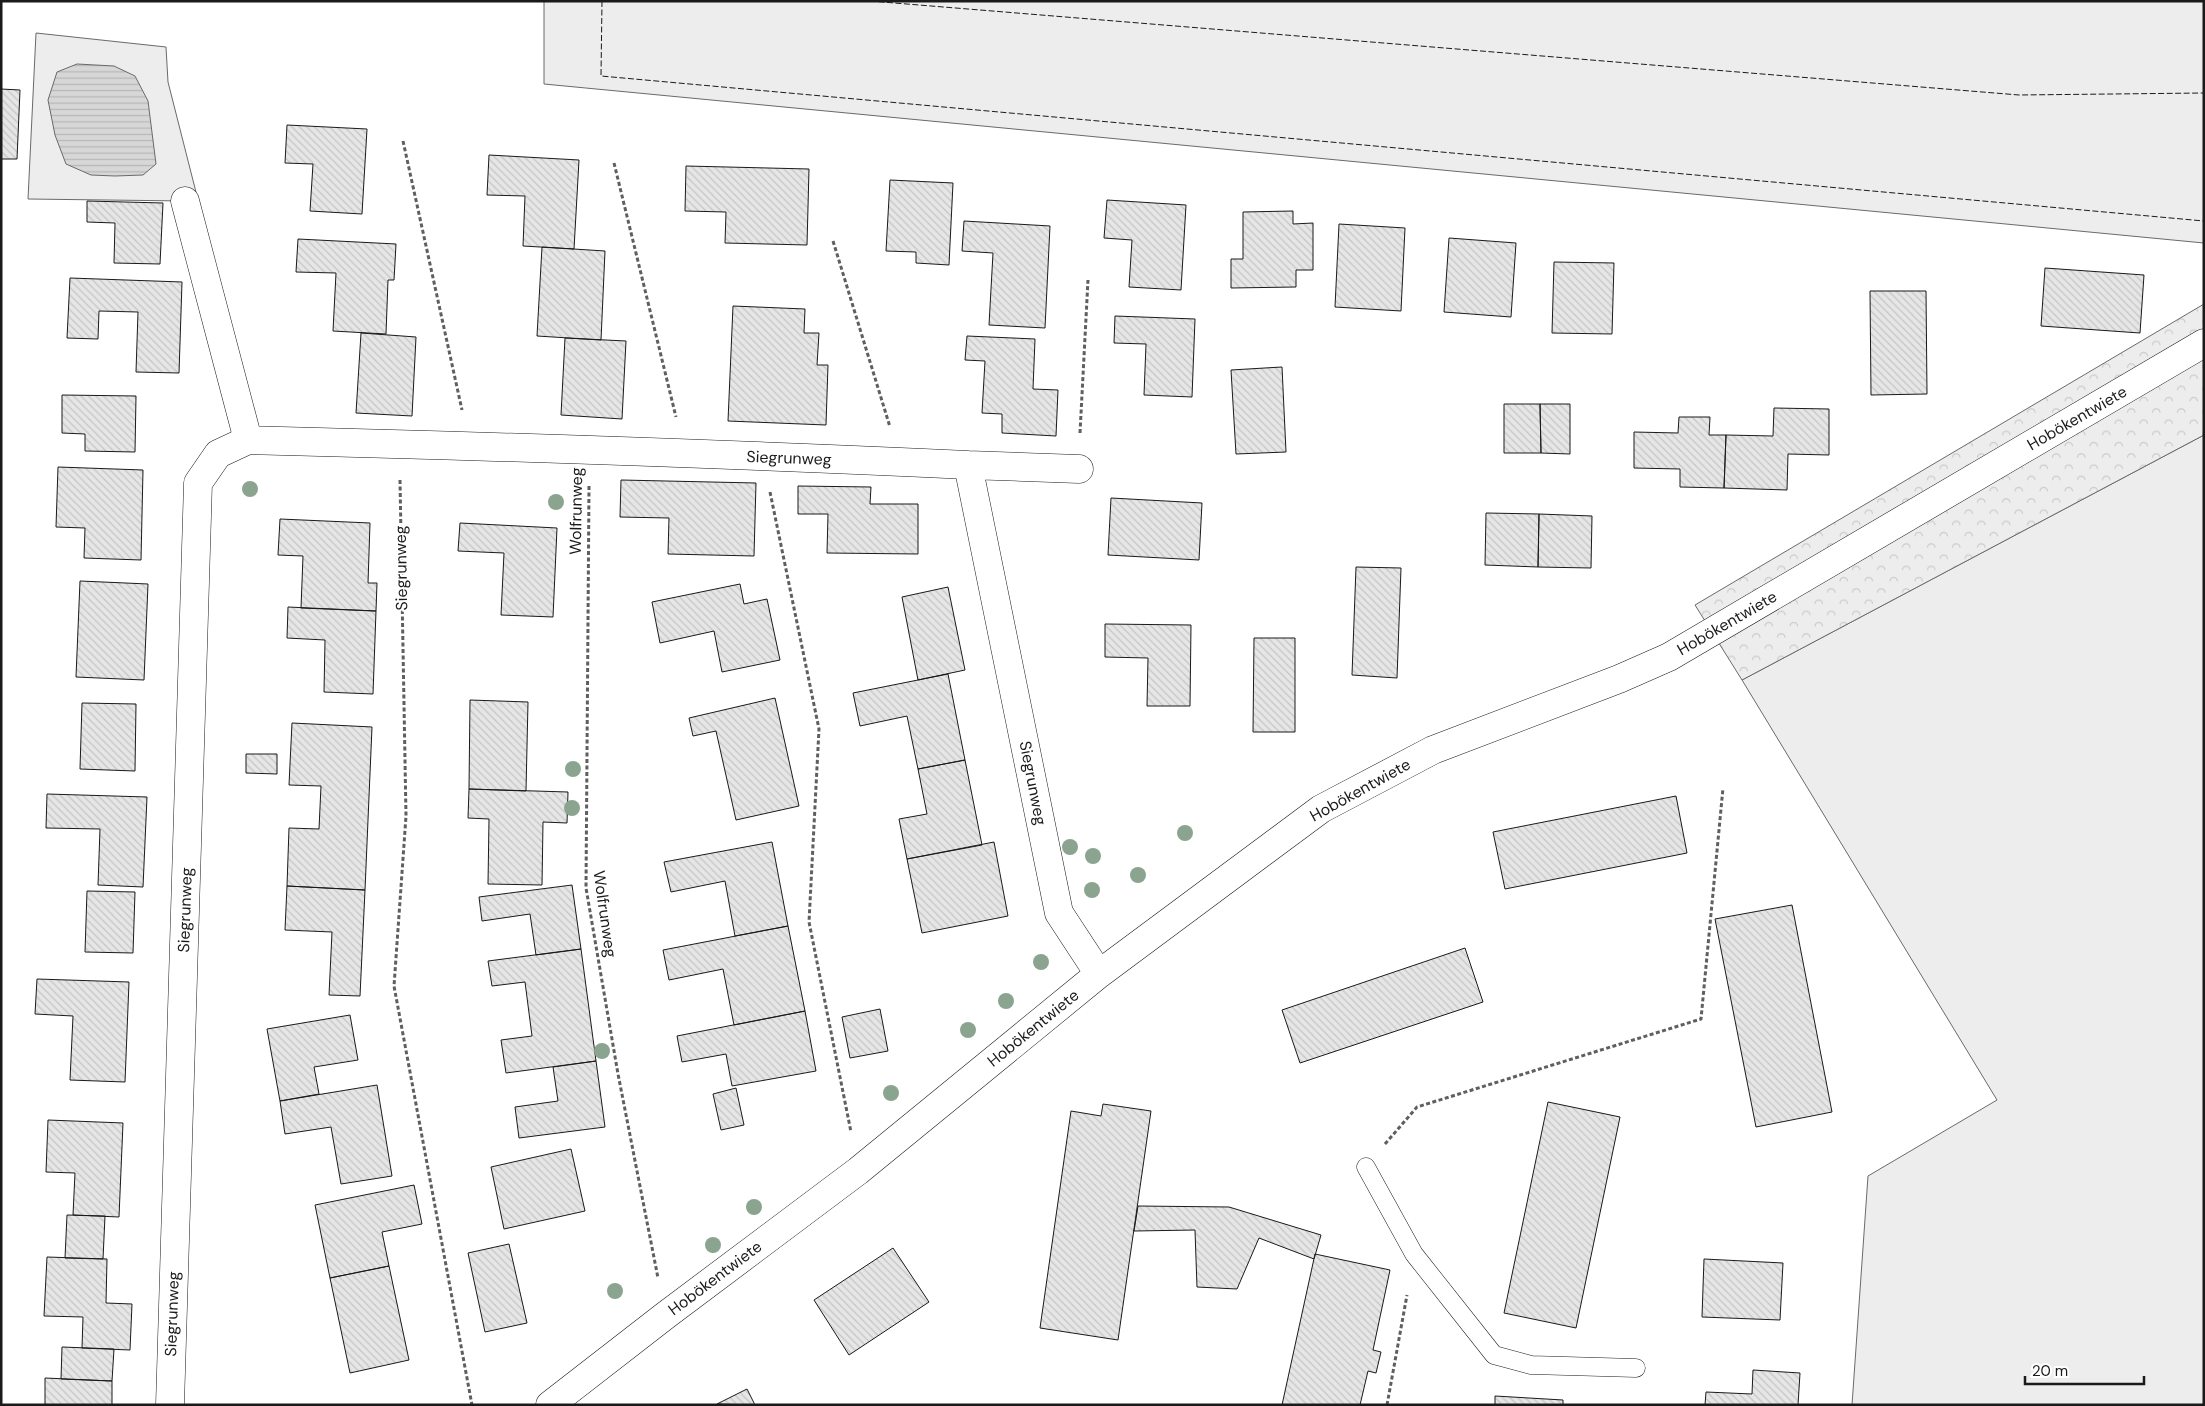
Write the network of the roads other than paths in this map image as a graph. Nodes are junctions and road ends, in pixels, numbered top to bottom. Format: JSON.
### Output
{"nodes":[{"id":1,"x":185,"y":201,"type":"dead end"},
{"id":2,"x":2204,"y":343,"type":"edge"},
{"id":3,"x":248,"y":440,"type":"junction"},
{"id":4,"x":968,"y":465,"type":"junction"},
{"id":5,"x":1079,"y":469,"type":"road end"},
{"id":6,"x":1099,"y":974,"type":"junction"},
{"id":7,"x":1366,"y":1167,"type":"road end"},
{"id":8,"x":1636,"y":1368,"type":"dead end"},
{"id":9,"x":170,"y":1405,"type":"edge"},
{"id":10,"x":550,"y":1405,"type":"edge"}],
"edges":[{"from":1,"to":3,"type":"street"},
{"from":2,"to":6,"type":"street","name":"Hobökentwiete"},
{"from":3,"to":4,"type":"street","name":"Siegrunweg"},
{"from":3,"to":9,"type":"street","name":"Siegrunweg"},
{"from":4,"to":5,"type":"street","name":"Siegrunweg"},
{"from":4,"to":6,"type":"street","name":"Siegrunweg"},
{"from":6,"to":10,"type":"street","name":"Hobökentwiete"},
{"from":7,"to":8,"type":"lane"}]}
